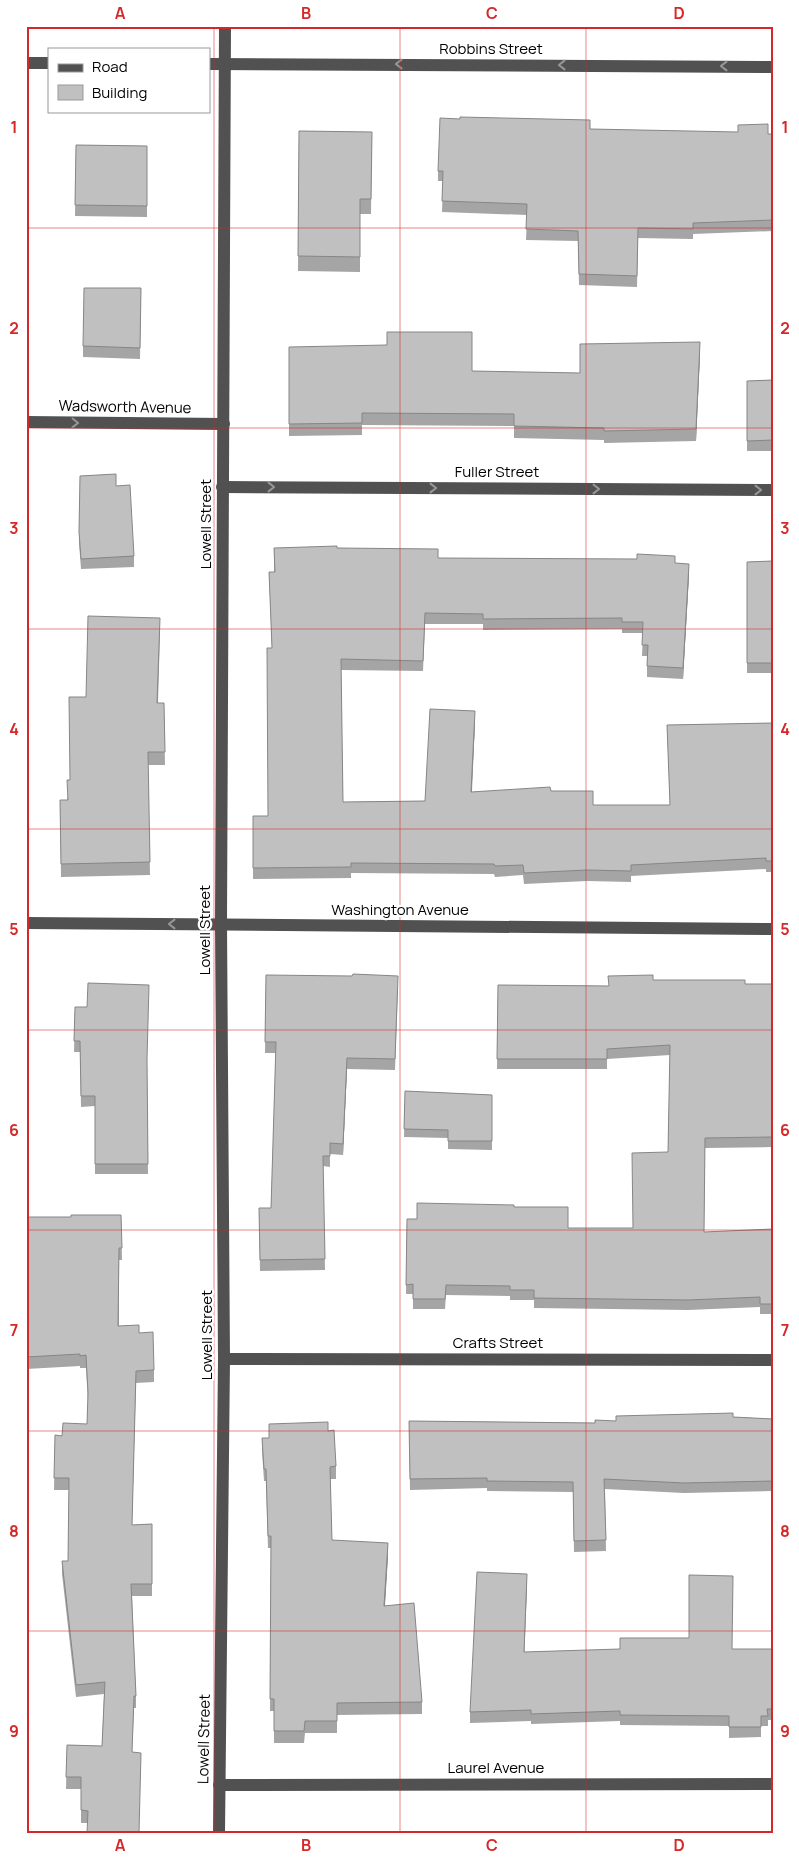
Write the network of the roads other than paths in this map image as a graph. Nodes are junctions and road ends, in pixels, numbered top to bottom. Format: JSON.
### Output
{"nodes":[{"id":1,"x":225,"y":26,"type":"edge"},
{"id":2,"x":26,"y":63,"type":"edge"},
{"id":3,"x":48,"y":63,"type":"edge"},
{"id":4,"x":210,"y":64,"type":"edge"},
{"id":5,"x":225,"y":64,"type":"junction"},
{"id":6,"x":773,"y":67,"type":"edge"},
{"id":7,"x":26,"y":422,"type":"edge"},
{"id":8,"x":224,"y":424,"type":"junction"},
{"id":9,"x":222,"y":487,"type":"junction"},
{"id":10,"x":773,"y":490,"type":"edge"},
{"id":11,"x":26,"y":923,"type":"edge"},
{"id":12,"x":221,"y":924,"type":"junction"},
{"id":13,"x":773,"y":928,"type":"edge"},
{"id":14,"x":224,"y":1359,"type":"junction"},
{"id":15,"x":773,"y":1360,"type":"edge"},
{"id":16,"x":773,"y":1784,"type":"edge"},
{"id":17,"x":219,"y":1785,"type":"junction"},
{"id":18,"x":219,"y":1833,"type":"edge"}],
"edges":[{"from":1,"to":5,"type":"street","name":"Lowell Street"},
{"from":2,"to":3,"type":"street"},
{"from":4,"to":5,"type":"street","name":"Robbins Street"},
{"from":6,"to":5,"type":"street","name":"Robbins Street","one_way":true},
{"from":5,"to":8,"type":"street","name":"Lowell Street"},
{"from":7,"to":8,"type":"street","name":"Wadsworth Avenue","one_way":true},
{"from":8,"to":9,"type":"street","name":"Lowell Street"},
{"from":9,"to":10,"type":"street","name":"Fuller Street","one_way":true},
{"from":9,"to":12,"type":"street","name":"Lowell Street"},
{"from":12,"to":11,"type":"street","name":"Washington Avenue","one_way":true},
{"from":12,"to":13,"type":"street","name":"Washington Avenue"},
{"from":12,"to":14,"type":"street","name":"Lowell Street"},
{"from":14,"to":15,"type":"street","name":"Crafts Street"},
{"from":14,"to":17,"type":"street","name":"Lowell Street"},
{"from":16,"to":17,"type":"street","name":"Laurel Avenue"},
{"from":17,"to":18,"type":"street","name":"Lowell Street"}]}
